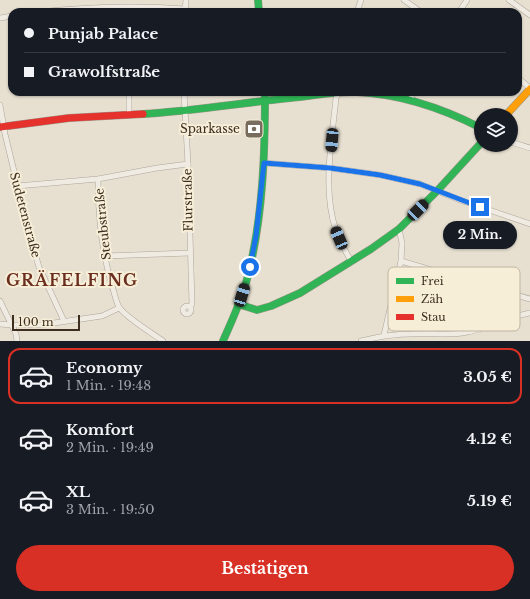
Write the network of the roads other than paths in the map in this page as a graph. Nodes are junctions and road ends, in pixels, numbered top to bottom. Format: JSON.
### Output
{"nodes":[{"id":1,"x":404,"y":0,"type":"edge"},
{"id":2,"x":509,"y":0,"type":"edge"},
{"id":3,"x":140,"y":8,"type":"edge"},
{"id":4,"x":168,"y":8,"type":"edge"},
{"id":5,"x":415,"y":8,"type":"edge"},
{"id":6,"x":521,"y":8,"type":"edge"},
{"id":7,"x":522,"y":81,"type":"edge"},
{"id":8,"x":530,"y":88,"type":"edge"},
{"id":9,"x":129,"y":96,"type":"edge"},
{"id":10,"x":184,"y":96,"type":"edge"},
{"id":11,"x":264,"y":96,"type":"edge"},
{"id":12,"x":306,"y":96,"type":"edge"},
{"id":13,"x":337,"y":96,"type":"edge"},
{"id":14,"x":390,"y":96,"type":"edge"},
{"id":15,"x":412,"y":96,"type":"edge"},
{"id":16,"x":410,"y":100,"type":"junction"},
{"id":17,"x":265,"y":101,"type":"junction"},
{"id":18,"x":0,"y":105,"type":"edge"},
{"id":19,"x":512,"y":108,"type":"edge"},
{"id":20,"x":184,"y":111,"type":"junction"},
{"id":21,"x":129,"y":114,"type":"junction"},
{"id":22,"x":474,"y":125,"type":"edge"},
{"id":23,"x":2,"y":127,"type":"edge"},
{"id":24,"x":518,"y":144,"type":"edge"},
{"id":25,"x":530,"y":148,"type":"edge"},
{"id":26,"x":474,"y":151,"type":"edge"},
{"id":27,"x":264,"y":163,"type":"junction"},
{"id":28,"x":188,"y":164,"type":"junction"},
{"id":29,"x":330,"y":168,"type":"junction"},
{"id":30,"x":98,"y":179,"type":"junction"},
{"id":31,"x":17,"y":186,"type":"junction"},
{"id":32,"x":437,"y":191,"type":"junction"},
{"id":33,"x":530,"y":224,"type":"edge"},
{"id":34,"x":399,"y":229,"type":"junction"},
{"id":35,"x":190,"y":253,"type":"junction"},
{"id":36,"x":105,"y":256,"type":"junction"},
{"id":37,"x":351,"y":261,"type":"junction"},
{"id":38,"x":401,"y":262,"type":"junction"},
{"id":39,"x":400,"y":267,"type":"edge"},
{"id":40,"x":418,"y":267,"type":"edge"},
{"id":41,"x":520,"y":296,"type":"edge"},
{"id":42,"x":530,"y":299,"type":"edge"},
{"id":43,"x":0,"y":301,"type":"edge"},
{"id":44,"x":238,"y":304,"type":"junction"},
{"id":45,"x":190,"y":307,"type":"dead end"},
{"id":46,"x":119,"y":308,"type":"junction"},
{"id":47,"x":530,"y":313,"type":"edge"},
{"id":48,"x":520,"y":315,"type":"edge"},
{"id":49,"x":388,"y":318,"type":"edge"},
{"id":50,"x":64,"y":321,"type":"junction"},
{"id":51,"x":0,"y":324,"type":"edge"},
{"id":52,"x":12,"y":325,"type":"junction"},
{"id":53,"x":471,"y":331,"type":"edge"},
{"id":54,"x":384,"y":335,"type":"junction"},
{"id":55,"x":17,"y":341,"type":"edge"},
{"id":56,"x":163,"y":341,"type":"edge"},
{"id":57,"x":222,"y":341,"type":"edge"},
{"id":58,"x":361,"y":341,"type":"edge"}],
"edges":[{"from":1,"to":5,"type":"street"},
{"from":2,"to":6,"type":"street"},
{"from":3,"to":4,"type":"street"},
{"from":7,"to":8,"type":"street"},
{"from":8,"to":19,"type":"street"},
{"from":9,"to":21,"type":"street"},
{"from":10,"to":20,"type":"street","name":"Flurstraße"},
{"from":11,"to":17,"type":"street"},
{"from":12,"to":17,"type":"street"},
{"from":13,"to":29,"type":"street"},
{"from":14,"to":16,"type":"street"},
{"from":15,"to":16,"type":"street"},
{"from":16,"to":22,"type":"street"},
{"from":17,"to":20,"type":"street"},
{"from":17,"to":27,"type":"street"},
{"from":18,"to":23,"type":"street","name":"Sudetenstraße"},
{"from":20,"to":21,"type":"street"},
{"from":20,"to":28,"type":"street","name":"Flurstraße"},
{"from":21,"to":23,"type":"street"},
{"from":23,"to":31,"type":"street","name":"Sudetenstraße"},
{"from":24,"to":25,"type":"street"},
{"from":26,"to":32,"type":"street"},
{"from":27,"to":29,"type":"street"},
{"from":27,"to":44,"type":"street"},
{"from":28,"to":30,"type":"street"},
{"from":28,"to":35,"type":"street","name":"Flurstraße"},
{"from":29,"to":32,"type":"street"},
{"from":29,"to":37,"type":"street"},
{"from":30,"to":31,"type":"street"},
{"from":30,"to":36,"type":"street","name":"Steubstraße"},
{"from":31,"to":50,"type":"street","name":"Sudetenstraße"},
{"from":32,"to":33,"type":"street"},
{"from":32,"to":34,"type":"street"},
{"from":34,"to":37,"type":"street"},
{"from":34,"to":38,"type":"street"},
{"from":35,"to":36,"type":"street"},
{"from":35,"to":45,"type":"street","name":"Flurstraße"},
{"from":36,"to":46,"type":"street","name":"Steubstraße"},
{"from":37,"to":44,"type":"street"},
{"from":38,"to":39,"type":"street"},
{"from":38,"to":40,"type":"street"},
{"from":41,"to":42,"type":"street"},
{"from":43,"to":52,"type":"street"},
{"from":44,"to":57,"type":"street"},
{"from":46,"to":50,"type":"street"},
{"from":46,"to":56,"type":"street"},
{"from":47,"to":48,"type":"street"},
{"from":49,"to":54,"type":"street"},
{"from":50,"to":52,"type":"street"},
{"from":51,"to":52,"type":"street"},
{"from":52,"to":55,"type":"street"},
{"from":53,"to":54,"type":"street"},
{"from":54,"to":58,"type":"street"}]}
